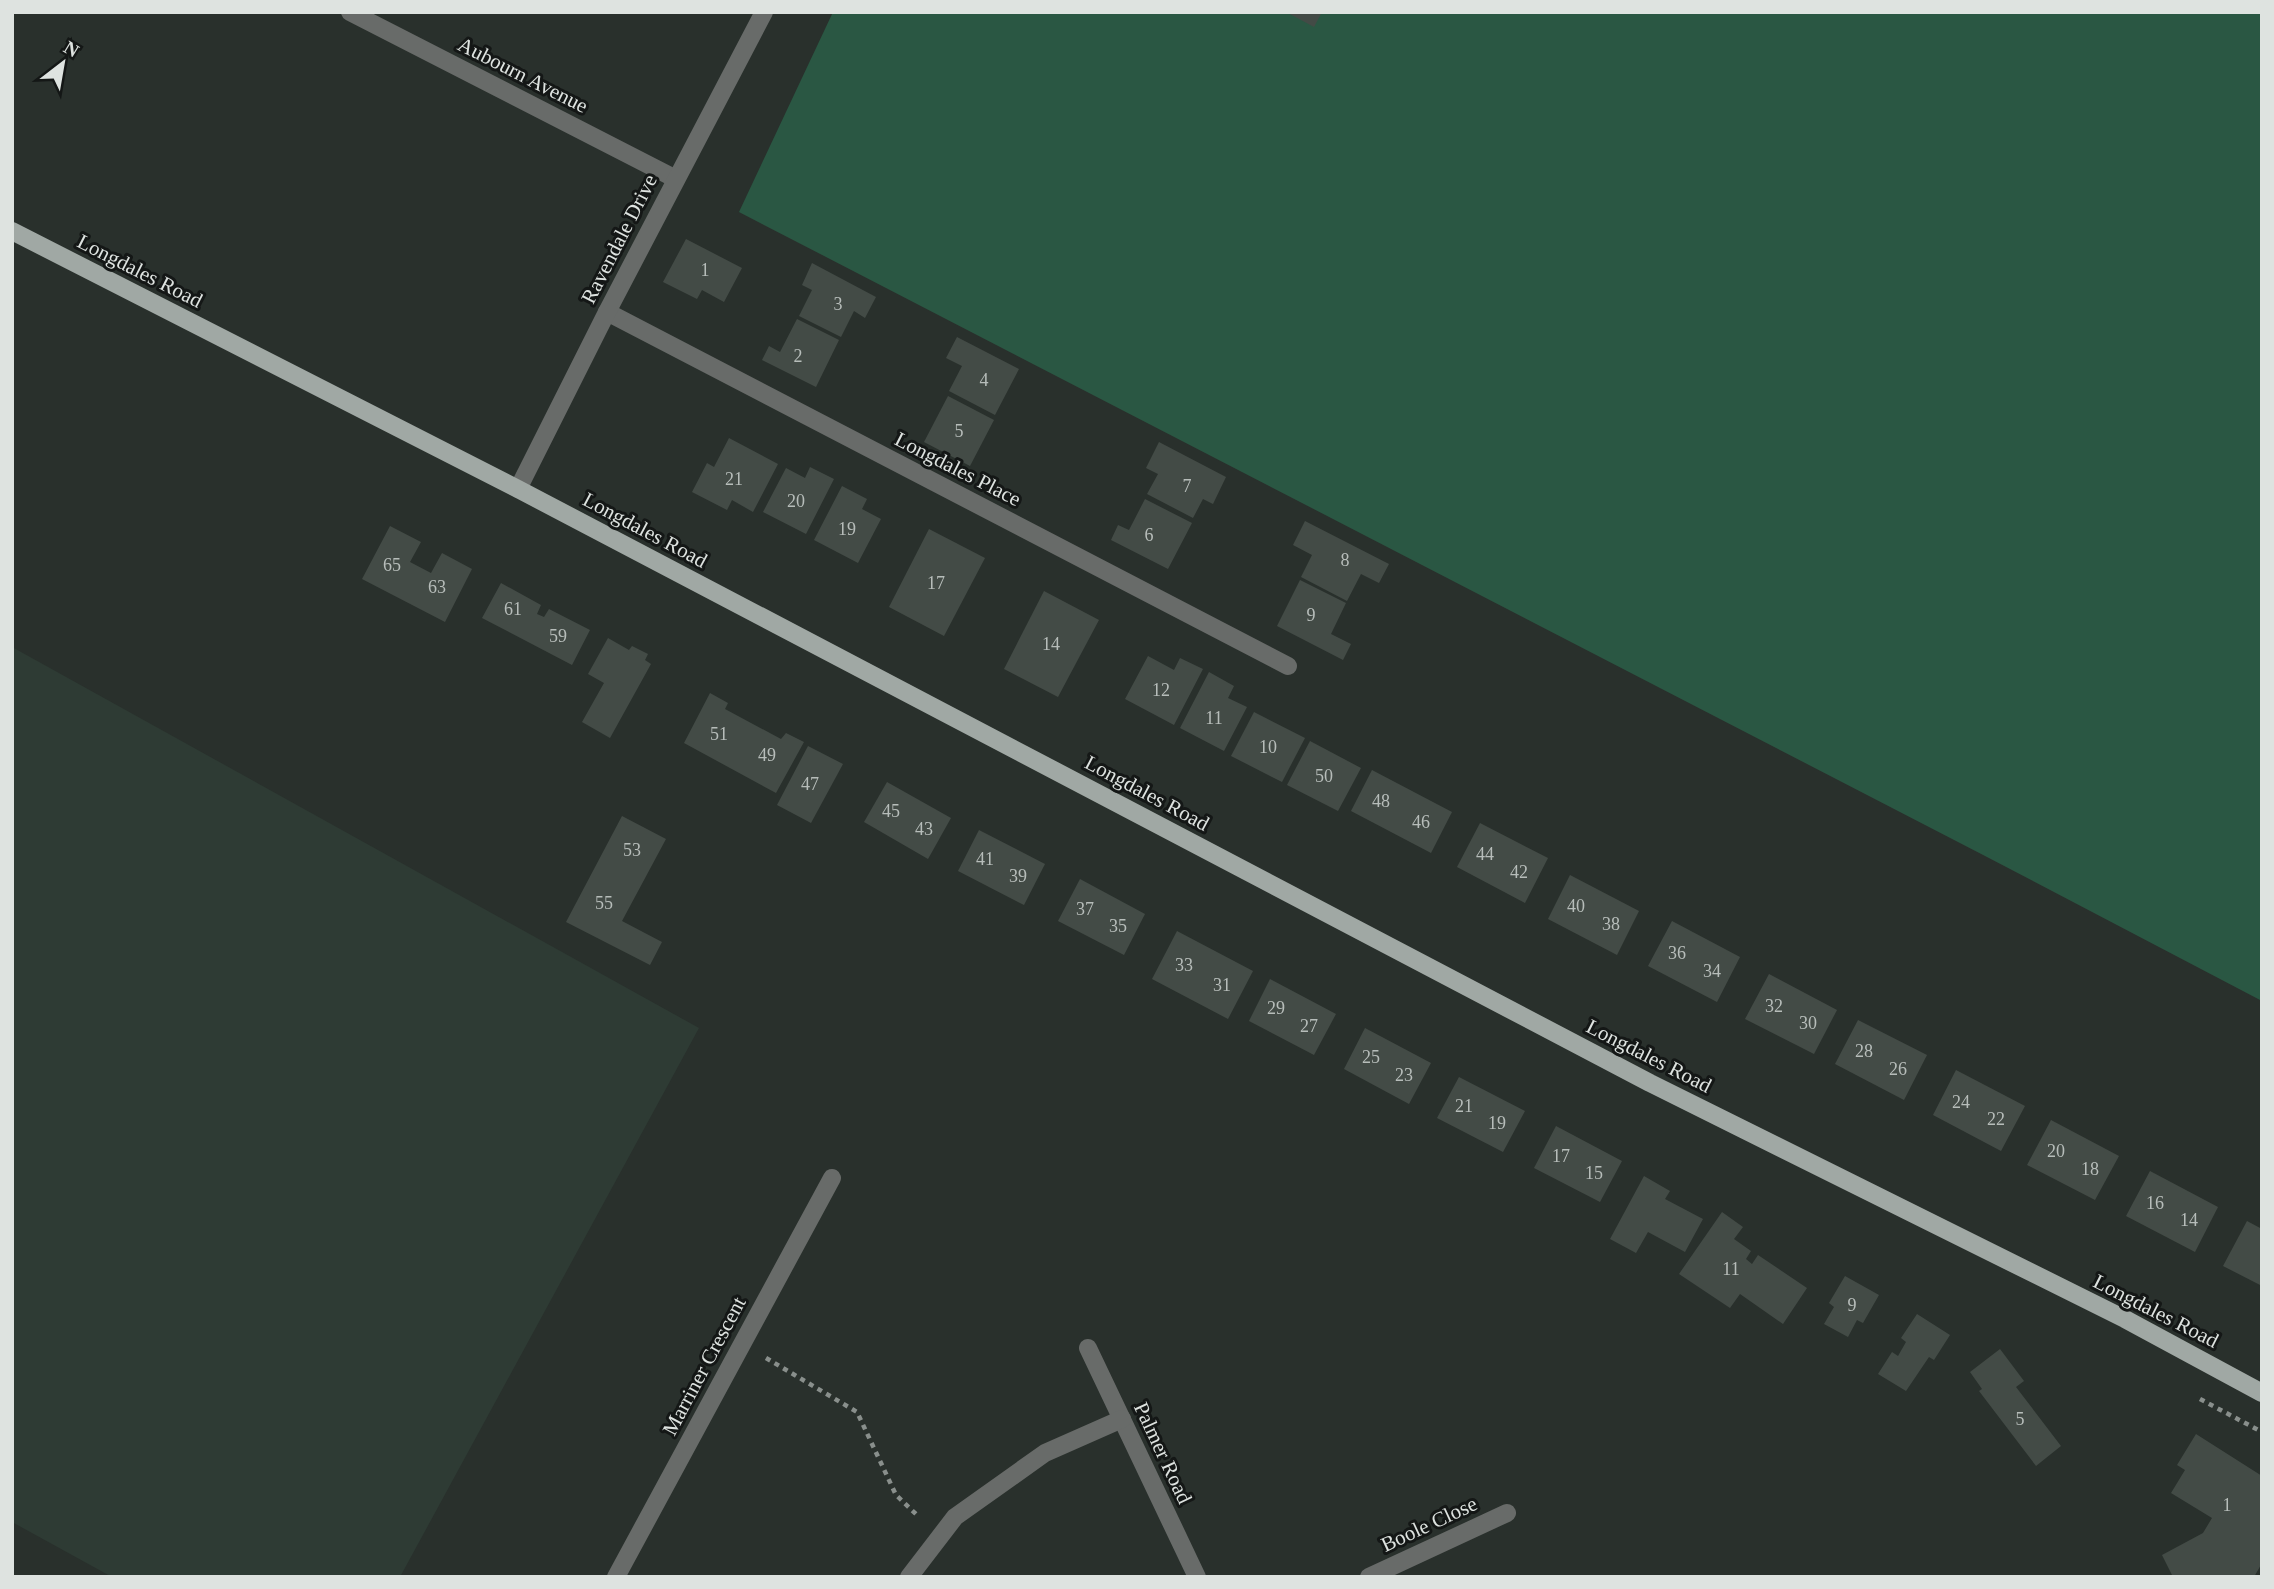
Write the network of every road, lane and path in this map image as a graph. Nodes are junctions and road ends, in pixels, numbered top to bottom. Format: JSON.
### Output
{"nodes":[{"id":1,"x":764,"y":12,"type":"edge"},
{"id":2,"x":355,"y":13,"type":"edge"},
{"id":3,"x":676,"y":179,"type":"junction"},
{"id":4,"x":12,"y":231,"type":"edge"},
{"id":5,"x":607,"y":312,"type":"junction"},
{"id":6,"x":518,"y":489,"type":"junction"},
{"id":7,"x":1288,"y":666,"type":"dead end"},
{"id":8,"x":832,"y":1178,"type":"dead end"},
{"id":9,"x":743,"y":1343,"type":"junction"},
{"id":10,"x":1088,"y":1348,"type":"dead end"},
{"id":11,"x":2262,"y":1393,"type":"edge"},
{"id":12,"x":2200,"y":1399,"type":"dead end"},
{"id":13,"x":1122,"y":1419,"type":"junction"},
{"id":14,"x":2262,"y":1432,"type":"edge"},
{"id":15,"x":1507,"y":1513,"type":"dead end"},
{"id":16,"x":940,"y":1536,"type":"junction"},
{"id":17,"x":616,"y":1577,"type":"edge"},
{"id":18,"x":909,"y":1577,"type":"edge"},
{"id":19,"x":1197,"y":1577,"type":"edge"},
{"id":20,"x":1369,"y":1577,"type":"edge"}],
"edges":[{"from":1,"to":3,"type":"street","name":"Ravendale Drive"},
{"from":2,"to":3,"type":"street","name":"Aubourn Avenue"},
{"from":3,"to":5,"type":"street","name":"Ravendale Drive"},
{"from":4,"to":6,"type":"main road","name":"Longdales Road"},
{"from":5,"to":6,"type":"street","name":"Ravendale Drive"},
{"from":5,"to":7,"type":"street","name":"Longdales Place"},
{"from":6,"to":11,"type":"main road","name":"Longdales Road"},
{"from":8,"to":9,"type":"street","name":"Marriner Crescent"},
{"from":9,"to":16,"type":"path"},
{"from":9,"to":17,"type":"street","name":"Marriner Crescent"},
{"from":10,"to":13,"type":"street","name":"Palmer Road"},
{"from":12,"to":14,"type":"path"},
{"from":13,"to":16,"type":"street"},
{"from":13,"to":19,"type":"street","name":"Palmer Road"},
{"from":15,"to":20,"type":"street","name":"Boole Close"},
{"from":16,"to":18,"type":"street"}]}
